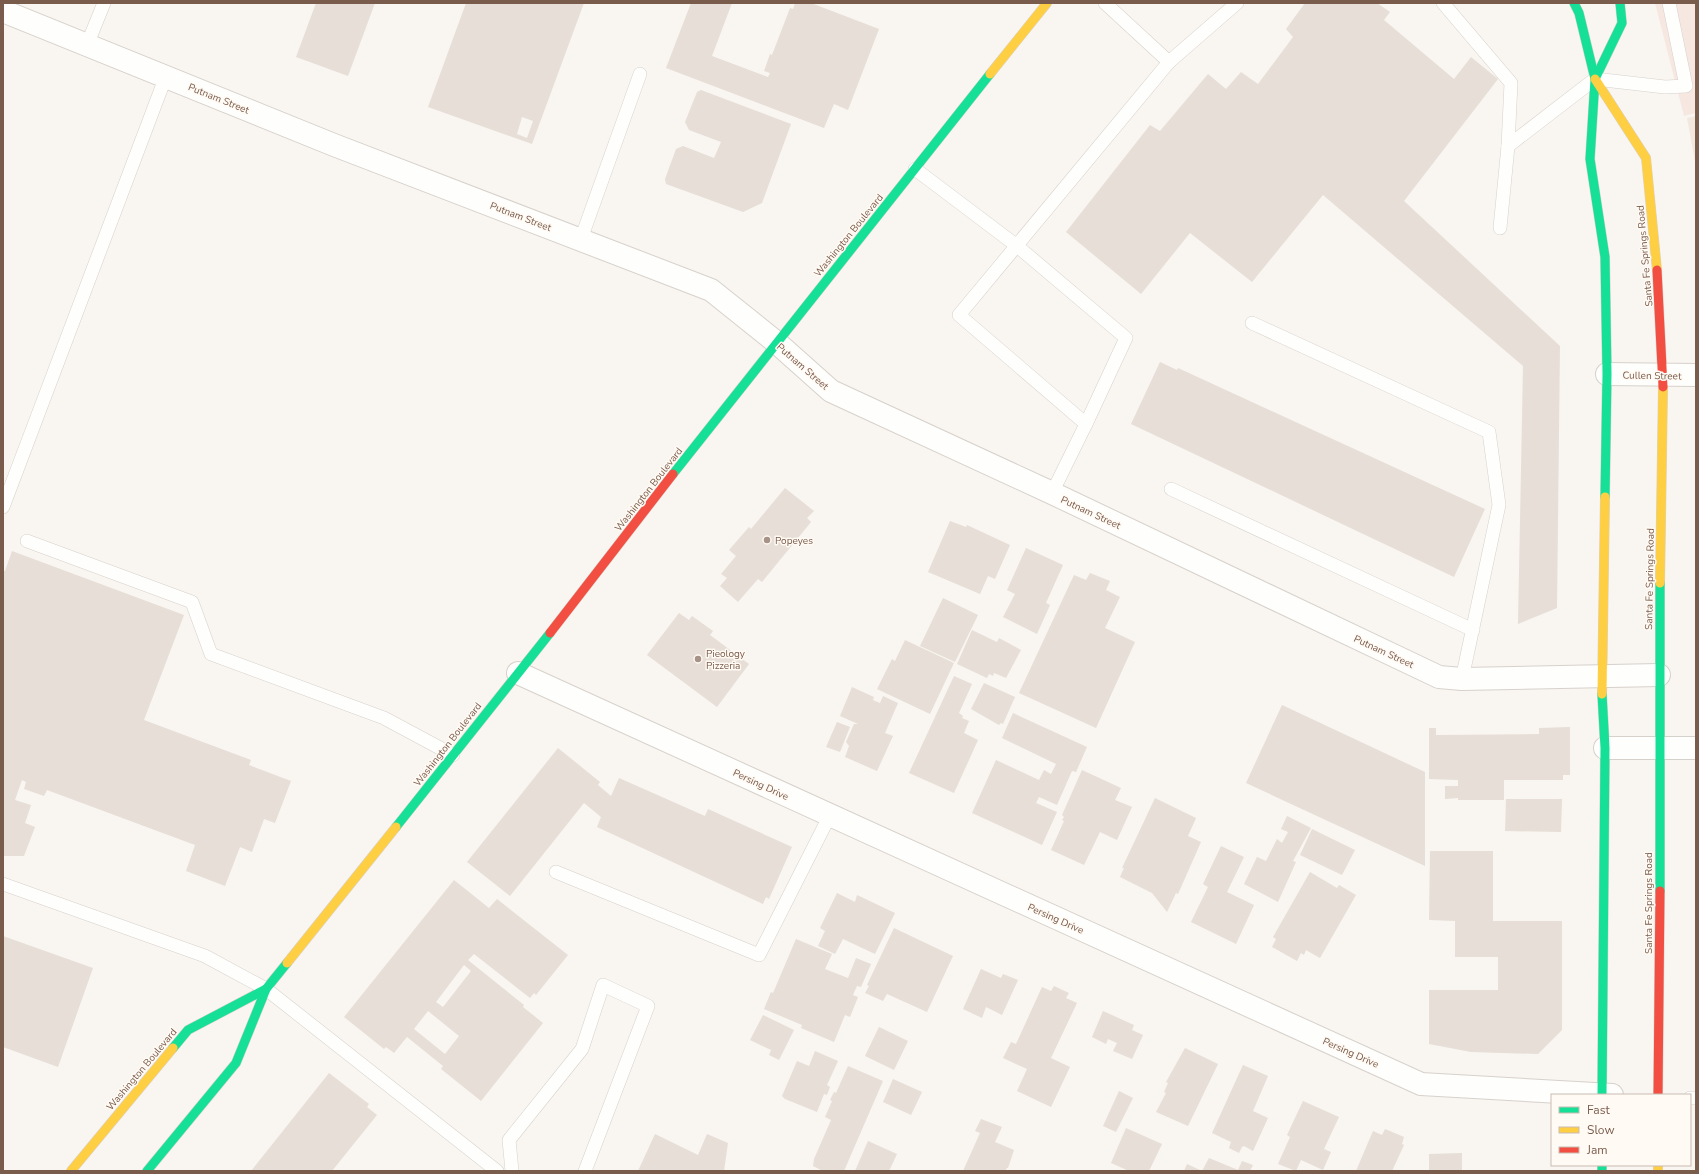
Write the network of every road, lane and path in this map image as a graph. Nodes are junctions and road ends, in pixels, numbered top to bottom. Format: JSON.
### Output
{"nodes":[{"id":1,"x":104,"y":3,"type":"edge"},
{"id":2,"x":1047,"y":3,"type":"edge"},
{"id":3,"x":1105,"y":3,"type":"edge"},
{"id":4,"x":1237,"y":3,"type":"edge"},
{"id":5,"x":1443,"y":3,"type":"edge"},
{"id":6,"x":1574,"y":3,"type":"edge"},
{"id":7,"x":1620,"y":3,"type":"edge"},
{"id":8,"x":1669,"y":3,"type":"edge"},
{"id":9,"x":3,"y":11,"type":"edge"},
{"id":10,"x":87,"y":44,"type":"junction"},
{"id":11,"x":1169,"y":62,"type":"junction"},
{"id":12,"x":640,"y":74,"type":"dead end"},
{"id":13,"x":166,"y":76,"type":"junction"},
{"id":14,"x":1595,"y":79,"type":"junction"},
{"id":15,"x":1508,"y":146,"type":"junction"},
{"id":16,"x":915,"y":169,"type":"junction"},
{"id":17,"x":1500,"y":228,"type":"dead end"},
{"id":18,"x":581,"y":239,"type":"junction"},
{"id":19,"x":1017,"y":246,"type":"junction"},
{"id":20,"x":1252,"y":323,"type":"dead end"},
{"id":21,"x":776,"y":342,"type":"junction"},
{"id":22,"x":1607,"y":374,"type":"junction"},
{"id":23,"x":1696,"y":375,"type":"edge"},
{"id":24,"x":1663,"y":376,"type":"junction"},
{"id":25,"x":1086,"y":424,"type":"junction"},
{"id":26,"x":1171,"y":489,"type":"dead end"},
{"id":27,"x":1052,"y":493,"type":"junction"},
{"id":28,"x":3,"y":507,"type":"edge"},
{"id":29,"x":28,"y":541,"type":"dead end"},
{"id":30,"x":1473,"y":630,"type":"junction"},
{"id":31,"x":518,"y":673,"type":"junction"},
{"id":32,"x":1659,"y":675,"type":"junction"},
{"id":33,"x":1601,"y":676,"type":"junction"},
{"id":34,"x":1462,"y":679,"type":"junction"},
{"id":35,"x":1605,"y":748,"type":"junction"},
{"id":36,"x":1660,"y":748,"type":"junction"},
{"id":37,"x":1696,"y":748,"type":"edge"},
{"id":38,"x":453,"y":755,"type":"junction"},
{"id":39,"x":830,"y":815,"type":"junction"},
{"id":40,"x":556,"y":872,"type":"dead end"},
{"id":41,"x":3,"y":884,"type":"edge"},
{"id":42,"x":266,"y":989,"type":"junction"},
{"id":43,"x":1588,"y":1094,"type":"edge"},
{"id":44,"x":1605,"y":1094,"type":"edge"},
{"id":45,"x":1658,"y":1094,"type":"edge"},
{"id":46,"x":70,"y":1171,"type":"edge"},
{"id":47,"x":147,"y":1171,"type":"edge"},
{"id":48,"x":497,"y":1171,"type":"edge"},
{"id":49,"x":512,"y":1171,"type":"edge"},
{"id":50,"x":585,"y":1171,"type":"edge"}],
"edges":[{"from":1,"to":10,"type":"lane"},
{"from":2,"to":16,"type":"main road","name":"Washington Boulevard"},
{"from":3,"to":11,"type":"lane"},
{"from":4,"to":11,"type":"lane"},
{"from":5,"to":15,"type":"lane"},
{"from":6,"to":14,"type":"main road","name":"Santa Fe Springs Road"},
{"from":7,"to":14,"type":"main road"},
{"from":8,"to":14,"type":"lane"},
{"from":9,"to":10,"type":"street","name":"Putnam Street"},
{"from":10,"to":13,"type":"street","name":"Putnam Street"},
{"from":11,"to":19,"type":"lane"},
{"from":12,"to":18,"type":"lane"},
{"from":13,"to":18,"type":"street","name":"Putnam Street"},
{"from":13,"to":28,"type":"lane"},
{"from":14,"to":15,"type":"lane"},
{"from":14,"to":22,"type":"main road","name":"Santa Fe Springs Road"},
{"from":14,"to":24,"type":"main road","name":"Santa Fe Springs Road"},
{"from":15,"to":17,"type":"lane"},
{"from":16,"to":19,"type":"lane"},
{"from":16,"to":21,"type":"main road","name":"Washington Boulevard"},
{"from":18,"to":21,"type":"street","name":"Putnam Street"},
{"from":19,"to":25,"type":"lane"},
{"from":19,"to":25,"type":"lane"},
{"from":20,"to":30,"type":"lane"},
{"from":21,"to":27,"type":"street","name":"Putnam Street"},
{"from":21,"to":31,"type":"main road","name":"Washington Boulevard"},
{"from":22,"to":24,"type":"street","name":"Cullen Street"},
{"from":22,"to":33,"type":"main road","name":"Santa Fe Springs Road"},
{"from":23,"to":24,"type":"street","name":"Cullen Street"},
{"from":24,"to":32,"type":"main road","name":"Santa Fe Springs Road"},
{"from":25,"to":27,"type":"lane"},
{"from":26,"to":30,"type":"lane"},
{"from":27,"to":34,"type":"street","name":"Putnam Street"},
{"from":29,"to":38,"type":"lane"},
{"from":30,"to":34,"type":"lane"},
{"from":31,"to":38,"type":"main road","name":"Washington Boulevard"},
{"from":31,"to":39,"type":"street","name":"Persing Drive"},
{"from":32,"to":33,"type":"street","name":"Putnam Street"},
{"from":32,"to":36,"type":"main road","name":"Santa Fe Springs Road"},
{"from":33,"to":34,"type":"street","name":"Putnam Street"},
{"from":33,"to":35,"type":"main road","name":"Santa Fe Springs Road"},
{"from":35,"to":36,"type":"street"},
{"from":35,"to":44,"type":"main road","name":"Santa Fe Springs Road"},
{"from":36,"to":37,"type":"street"},
{"from":36,"to":45,"type":"main road","name":"Santa Fe Springs Road"},
{"from":38,"to":42,"type":"main road","name":"Washington Boulevard"},
{"from":39,"to":40,"type":"lane"},
{"from":39,"to":43,"type":"street","name":"Persing Drive"},
{"from":41,"to":42,"type":"lane"},
{"from":42,"to":46,"type":"main road","name":"Washington Boulevard"},
{"from":42,"to":47,"type":"main road","name":"Washington Boulevard"},
{"from":42,"to":48,"type":"lane"},
{"from":49,"to":50,"type":"lane"}]}
